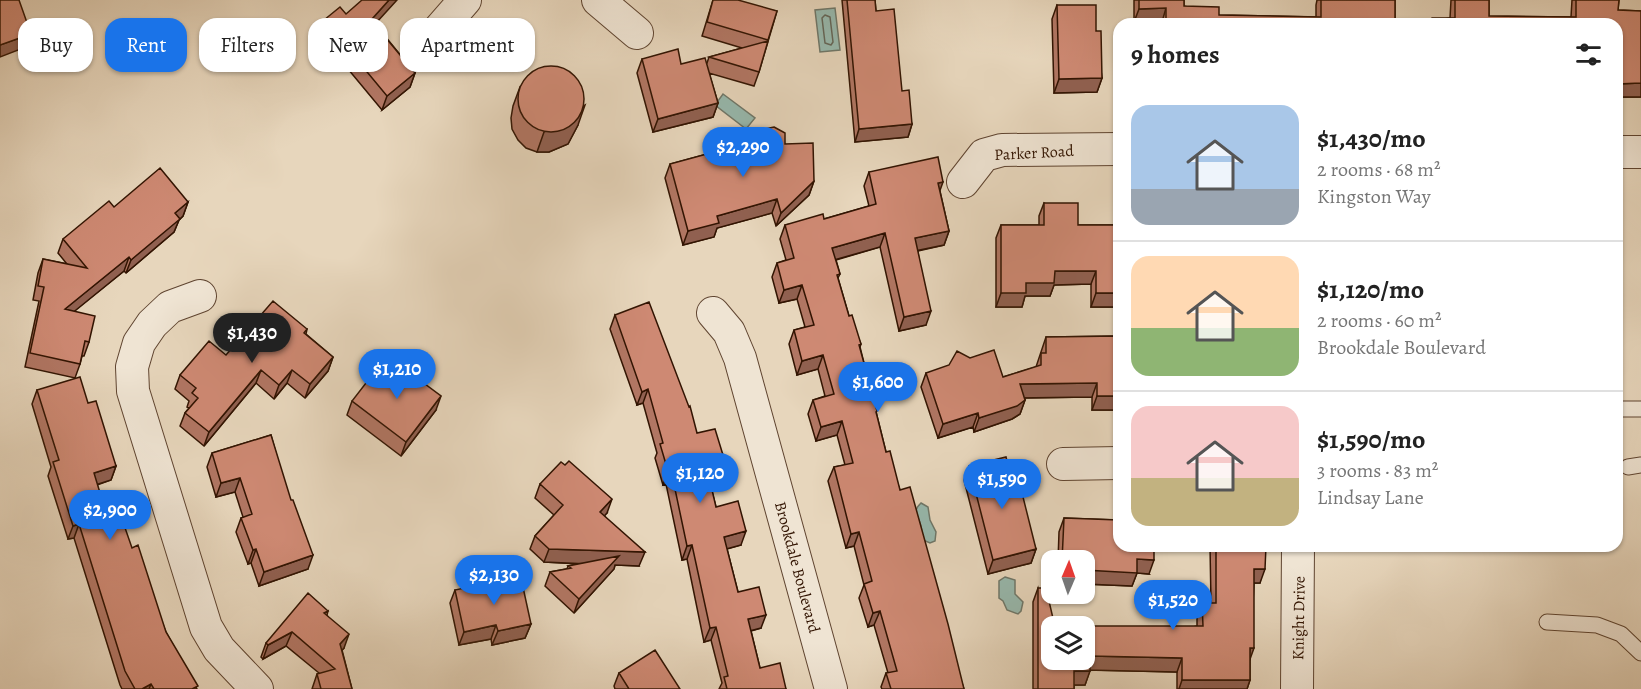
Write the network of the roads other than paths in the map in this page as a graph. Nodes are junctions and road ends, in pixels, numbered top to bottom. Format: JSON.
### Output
{"nodes":[{"id":1,"x":465,"y":0,"type":"edge"},
{"id":2,"x":598,"y":0,"type":"edge"},
{"id":3,"x":449,"y":18,"type":"edge"},
{"id":4,"x":637,"y":33,"type":"dead end"},
{"id":5,"x":1113,"y":148,"type":"edge"},
{"id":6,"x":1623,"y":152,"type":"edge"},
{"id":7,"x":1641,"y":152,"type":"edge"},
{"id":8,"x":963,"y":182,"type":"dead end"},
{"id":9,"x":200,"y":296,"type":"dead end"},
{"id":10,"x":712,"y":313,"type":"dead end"},
{"id":11,"x":1623,"y":409,"type":"edge"},
{"id":12,"x":1641,"y":409,"type":"edge"},
{"id":13,"x":1113,"y":463,"type":"edge"},
{"id":14,"x":1063,"y":464,"type":"dead end"},
{"id":15,"x":1298,"y":552,"type":"edge"},
{"id":16,"x":1547,"y":622,"type":"dead end"},
{"id":17,"x":1641,"y":653,"type":"edge"},
{"id":18,"x":256,"y":689,"type":"edge"},
{"id":19,"x":831,"y":689,"type":"edge"},
{"id":20,"x":1297,"y":689,"type":"edge"}],
"edges":[{"from":1,"to":3,"type":"street"},
{"from":2,"to":4,"type":"street"},
{"from":5,"to":8,"type":"street","name":"Parker Road"},
{"from":6,"to":7,"type":"street"},
{"from":9,"to":18,"type":"street"},
{"from":10,"to":19,"type":"street","name":"Brookdale Boulevard"},
{"from":11,"to":12,"type":"lane"},
{"from":13,"to":14,"type":"street"},
{"from":15,"to":20,"type":"street","name":"Knight Drive"},
{"from":16,"to":17,"type":"lane"}]}
